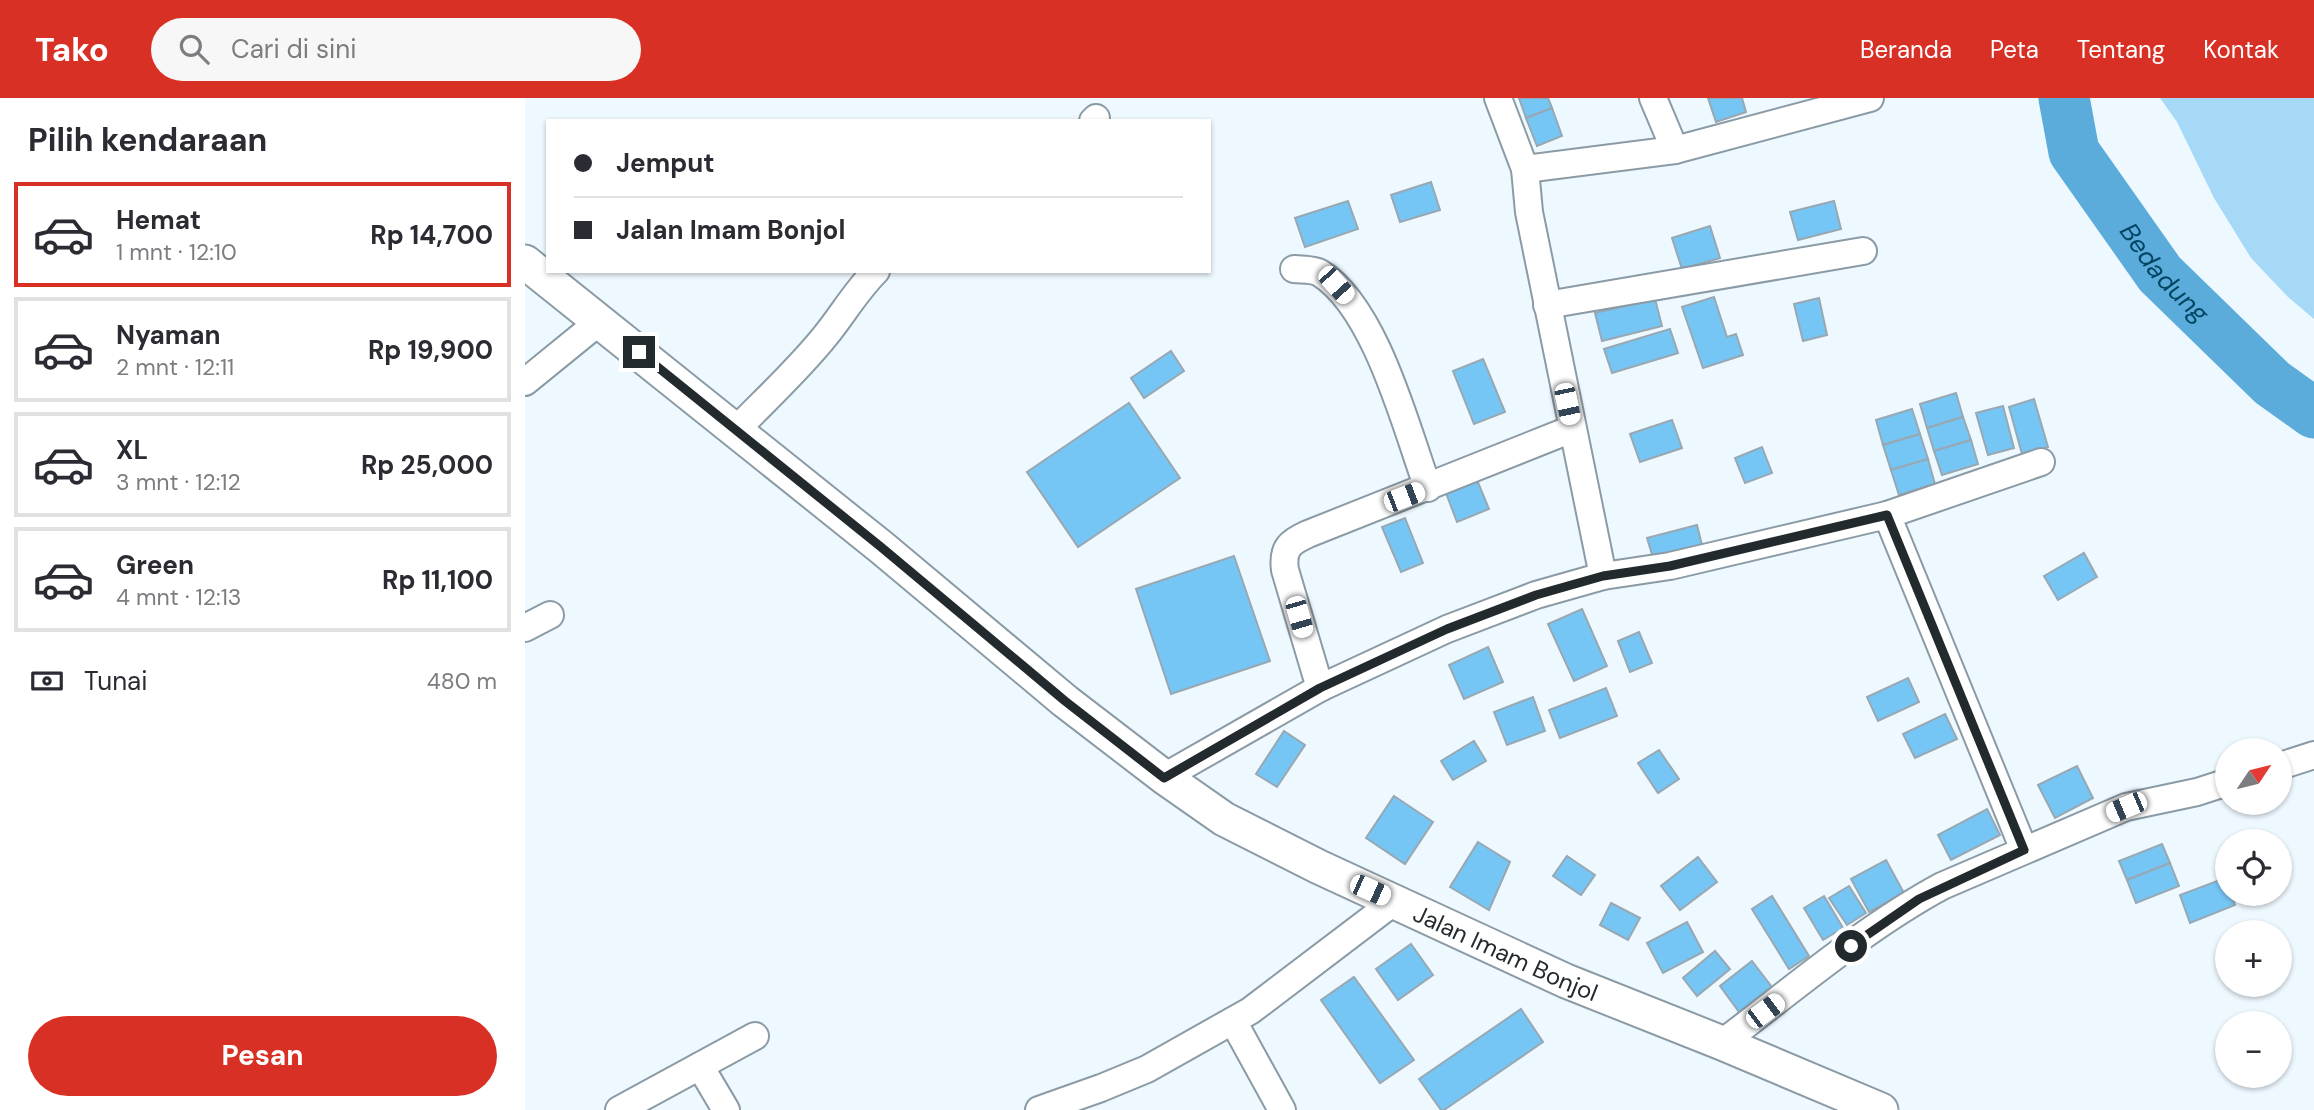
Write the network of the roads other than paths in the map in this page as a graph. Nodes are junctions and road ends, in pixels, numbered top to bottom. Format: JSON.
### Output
{"nodes":[{"id":1,"x":1498,"y":98,"type":"edge"},
{"id":2,"x":1653,"y":98,"type":"edge"},
{"id":3,"x":1870,"y":98,"type":"edge"},
{"id":4,"x":1801,"y":107,"type":"edge"},
{"id":5,"x":1675,"y":150,"type":"junction"},
{"id":6,"x":1525,"y":169,"type":"junction"},
{"id":7,"x":1863,"y":251,"type":"dead end"},
{"id":8,"x":525,"y":262,"type":"edge"},
{"id":9,"x":1294,"y":269,"type":"dead end"},
{"id":10,"x":874,"y":273,"type":"edge"},
{"id":11,"x":1547,"y":305,"type":"junction"},
{"id":12,"x":600,"y":321,"type":"junction"},
{"id":13,"x":525,"y":382,"type":"edge"},
{"id":14,"x":1572,"y":429,"type":"junction"},
{"id":15,"x":736,"y":430,"type":"junction"},
{"id":16,"x":2041,"y":463,"type":"dead end"},
{"id":17,"x":1428,"y":488,"type":"junction"},
{"id":18,"x":1887,"y":515,"type":"junction"},
{"id":19,"x":1603,"y":576,"type":"junction"},
{"id":20,"x":550,"y":615,"type":"dead end"},
{"id":21,"x":525,"y":628,"type":"edge"},
{"id":22,"x":1320,"y":688,"type":"junction"},
{"id":23,"x":2314,"y":755,"type":"edge"},
{"id":24,"x":2293,"y":762,"type":"edge"},
{"id":25,"x":1164,"y":778,"type":"junction"},
{"id":26,"x":2215,"y":786,"type":"edge"},
{"id":27,"x":2024,"y":850,"type":"junction"},
{"id":28,"x":1395,"y":901,"type":"junction"},
{"id":29,"x":1233,"y":1021,"type":"junction"},
{"id":30,"x":755,"y":1036,"type":"dead end"},
{"id":31,"x":1723,"y":1043,"type":"junction"},
{"id":32,"x":700,"y":1066,"type":"junction"},
{"id":33,"x":619,"y":1110,"type":"edge"},
{"id":34,"x":726,"y":1110,"type":"edge"},
{"id":35,"x":1039,"y":1110,"type":"edge"},
{"id":36,"x":1282,"y":1110,"type":"edge"},
{"id":37,"x":1881,"y":1110,"type":"edge"}],
"edges":[{"from":1,"to":6,"type":"street"},
{"from":2,"to":5,"type":"street"},
{"from":3,"to":4,"type":"street"},
{"from":4,"to":5,"type":"street"},
{"from":5,"to":6,"type":"street"},
{"from":6,"to":11,"type":"street"},
{"from":7,"to":11,"type":"street"},
{"from":8,"to":12,"type":"street","name":"Jalan Imam Bonjol"},
{"from":9,"to":17,"type":"street"},
{"from":10,"to":15,"type":"street"},
{"from":11,"to":14,"type":"street"},
{"from":12,"to":13,"type":"street"},
{"from":12,"to":15,"type":"street","name":"Jalan Imam Bonjol"},
{"from":14,"to":17,"type":"street"},
{"from":14,"to":19,"type":"street"},
{"from":15,"to":25,"type":"street","name":"Jalan Imam Bonjol"},
{"from":16,"to":18,"type":"street"},
{"from":17,"to":22,"type":"street"},
{"from":18,"to":19,"type":"street"},
{"from":18,"to":27,"type":"street"},
{"from":19,"to":22,"type":"street"},
{"from":20,"to":21,"type":"street"},
{"from":22,"to":25,"type":"street"},
{"from":23,"to":24,"type":"street"},
{"from":25,"to":28,"type":"street","name":"Jalan Imam Bonjol"},
{"from":26,"to":27,"type":"street"},
{"from":27,"to":31,"type":"street"},
{"from":28,"to":29,"type":"street"},
{"from":28,"to":31,"type":"street","name":"Jalan Imam Bonjol"},
{"from":29,"to":35,"type":"street"},
{"from":29,"to":36,"type":"street"},
{"from":30,"to":32,"type":"street"},
{"from":31,"to":37,"type":"street","name":"Jalan Imam Bonjol"},
{"from":32,"to":33,"type":"street"},
{"from":32,"to":34,"type":"street"}]}
